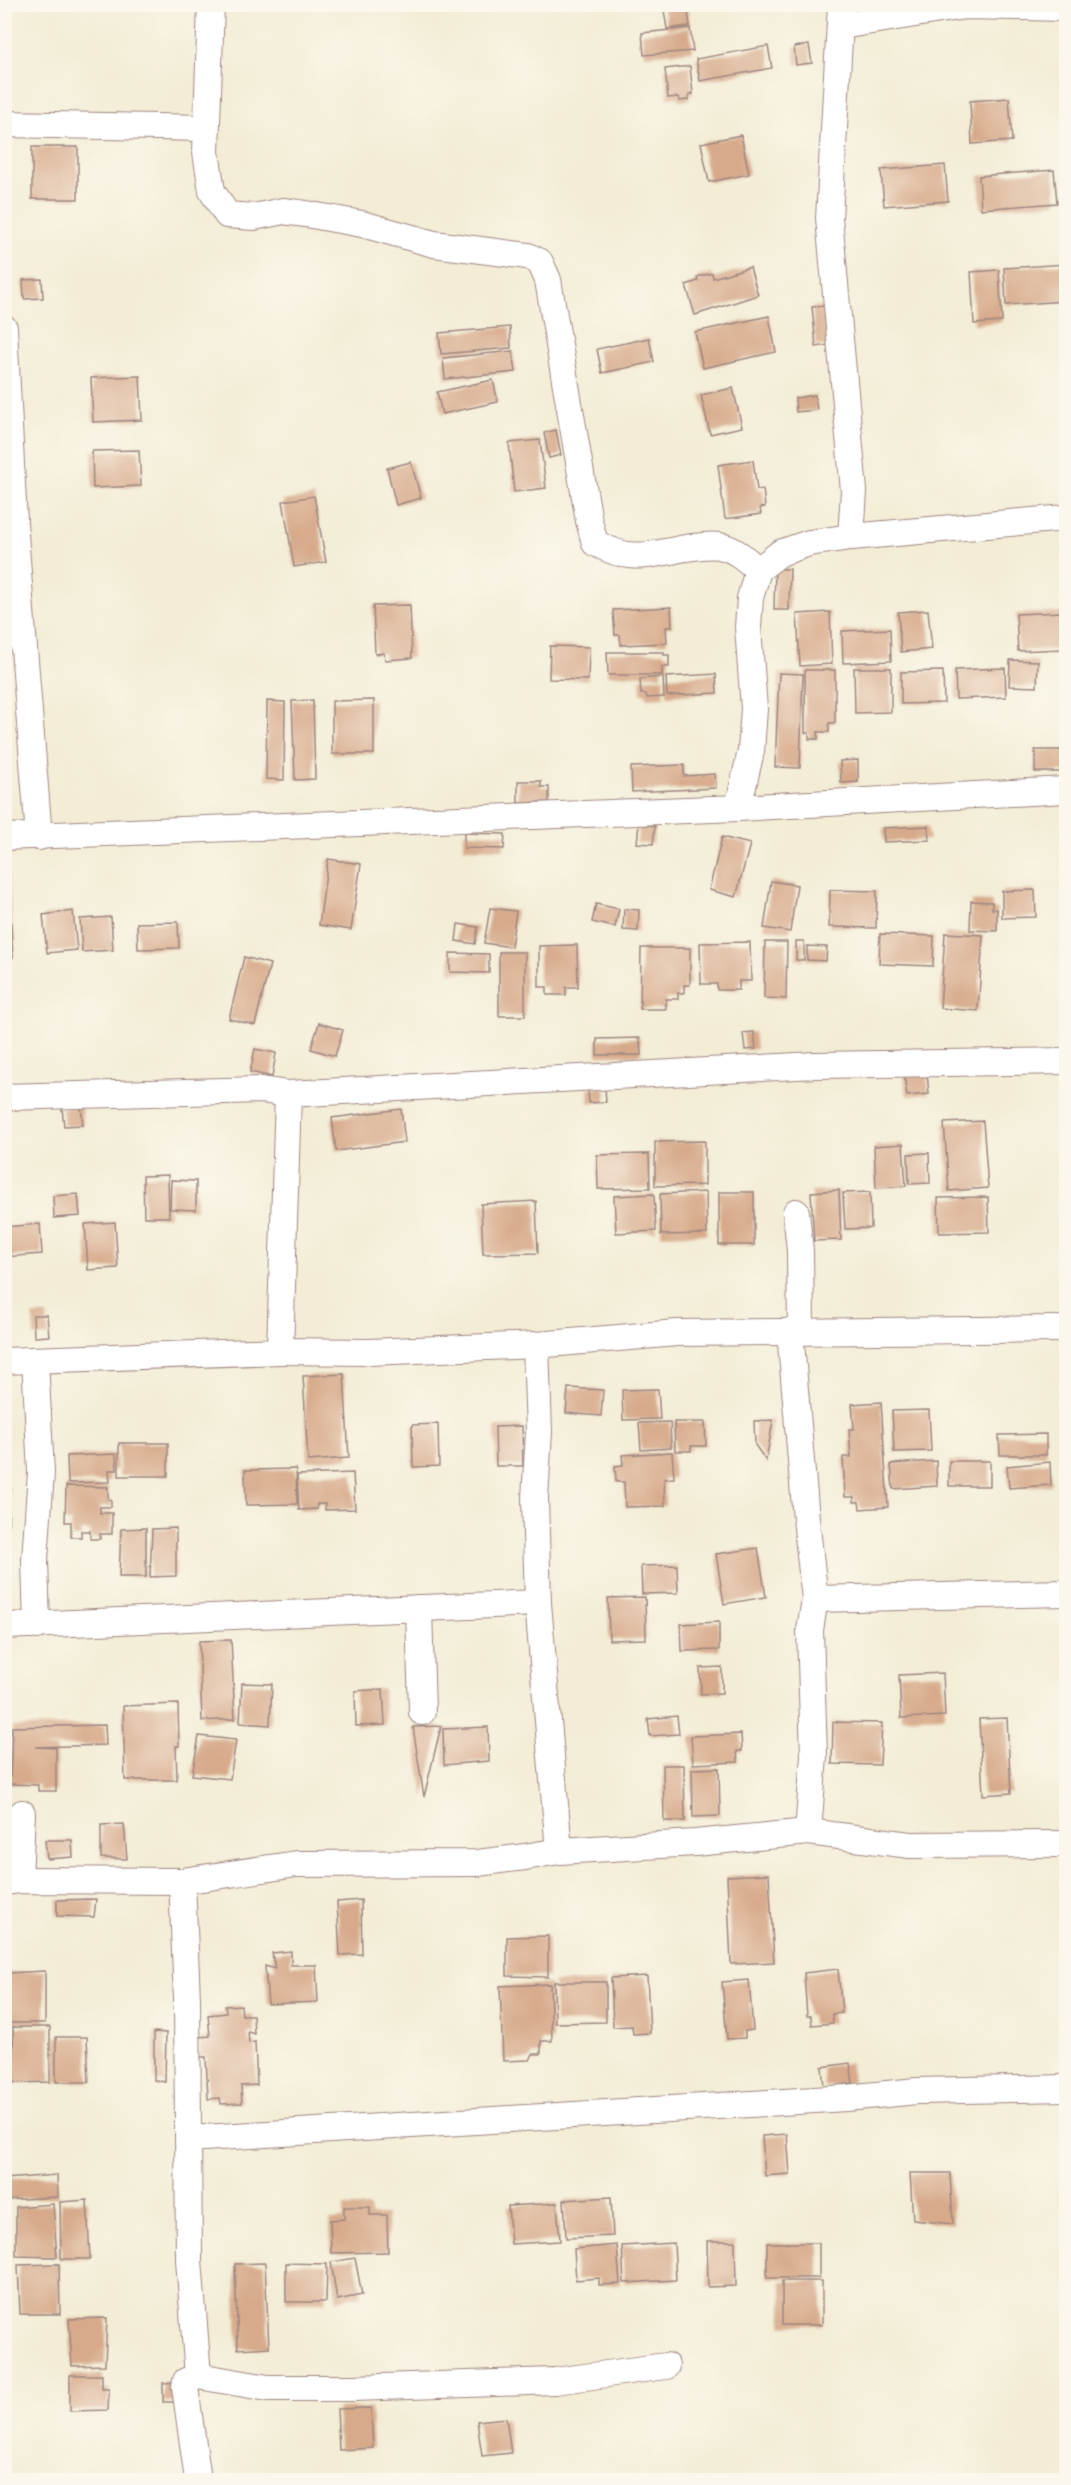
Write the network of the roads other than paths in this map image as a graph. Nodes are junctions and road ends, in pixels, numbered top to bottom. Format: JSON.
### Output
{"nodes":[{"id":1,"x":211,"y":4,"type":"edge"},
{"id":2,"x":1066,"y":8,"type":"edge"},
{"id":3,"x":841,"y":15,"type":"edge"},
{"id":4,"x":4,"y":124,"type":"edge"},
{"id":5,"x":206,"y":128,"type":"junction"},
{"id":6,"x":4,"y":328,"type":"edge"},
{"id":7,"x":1066,"y":518,"type":"edge"},
{"id":8,"x":851,"y":537,"type":"junction"},
{"id":9,"x":758,"y":570,"type":"junction"},
{"id":10,"x":1066,"y":790,"type":"edge"},
{"id":11,"x":738,"y":808,"type":"junction"},
{"id":12,"x":4,"y":837,"type":"edge"},
{"id":13,"x":39,"y":837,"type":"junction"},
{"id":14,"x":1066,"y":1061,"type":"edge"},
{"id":15,"x":288,"y":1094,"type":"junction"},
{"id":16,"x":4,"y":1097,"type":"edge"},
{"id":17,"x":796,"y":1212,"type":"dead end"},
{"id":18,"x":1066,"y":1329,"type":"edge"},
{"id":19,"x":796,"y":1331,"type":"junction"},
{"id":20,"x":536,"y":1345,"type":"junction"},
{"id":21,"x":280,"y":1351,"type":"junction"},
{"id":22,"x":35,"y":1360,"type":"junction"},
{"id":23,"x":4,"y":1361,"type":"edge"},
{"id":24,"x":1066,"y":1593,"type":"edge"},
{"id":25,"x":815,"y":1599,"type":"junction"},
{"id":26,"x":538,"y":1603,"type":"junction"},
{"id":27,"x":419,"y":1608,"type":"junction"},
{"id":28,"x":4,"y":1626,"type":"edge"},
{"id":29,"x":37,"y":1626,"type":"junction"},
{"id":30,"x":422,"y":1712,"type":"dead end"},
{"id":31,"x":22,"y":1813,"type":"dead end"},
{"id":32,"x":808,"y":1832,"type":"junction"},
{"id":33,"x":1066,"y":1844,"type":"edge"},
{"id":34,"x":559,"y":1851,"type":"junction"},
{"id":35,"x":12,"y":1881,"type":"edge"},
{"id":36,"x":182,"y":1881,"type":"junction"},
{"id":37,"x":1066,"y":2088,"type":"edge"},
{"id":38,"x":188,"y":2139,"type":"junction"},
{"id":39,"x":666,"y":2366,"type":"dead end"},
{"id":40,"x":198,"y":2376,"type":"junction"},
{"id":41,"x":198,"y":2481,"type":"edge"}],
"edges":[{"from":1,"to":5,"type":"street"},
{"from":2,"to":3,"type":"street"},
{"from":3,"to":8,"type":"street"},
{"from":4,"to":5,"type":"street"},
{"from":5,"to":9,"type":"street"},
{"from":6,"to":13,"type":"street"},
{"from":7,"to":8,"type":"street"},
{"from":8,"to":9,"type":"street"},
{"from":9,"to":11,"type":"street"},
{"from":10,"to":11,"type":"street"},
{"from":11,"to":13,"type":"street"},
{"from":12,"to":13,"type":"street"},
{"from":14,"to":15,"type":"street"},
{"from":15,"to":16,"type":"street"},
{"from":15,"to":21,"type":"street"},
{"from":17,"to":19,"type":"street"},
{"from":18,"to":19,"type":"street"},
{"from":19,"to":20,"type":"street"},
{"from":19,"to":25,"type":"street"},
{"from":20,"to":21,"type":"street"},
{"from":20,"to":26,"type":"street"},
{"from":21,"to":22,"type":"street"},
{"from":22,"to":23,"type":"street"},
{"from":22,"to":29,"type":"street"},
{"from":24,"to":25,"type":"street"},
{"from":25,"to":32,"type":"street"},
{"from":26,"to":27,"type":"street"},
{"from":26,"to":34,"type":"street"},
{"from":27,"to":29,"type":"street"},
{"from":27,"to":30,"type":"street"},
{"from":28,"to":29,"type":"street"},
{"from":31,"to":35,"type":"street"},
{"from":32,"to":33,"type":"street"},
{"from":32,"to":34,"type":"street"},
{"from":34,"to":36,"type":"street"},
{"from":35,"to":36,"type":"street"},
{"from":36,"to":38,"type":"street"},
{"from":37,"to":38,"type":"street"},
{"from":38,"to":40,"type":"street"},
{"from":39,"to":40,"type":"street"},
{"from":40,"to":41,"type":"street"}]}
